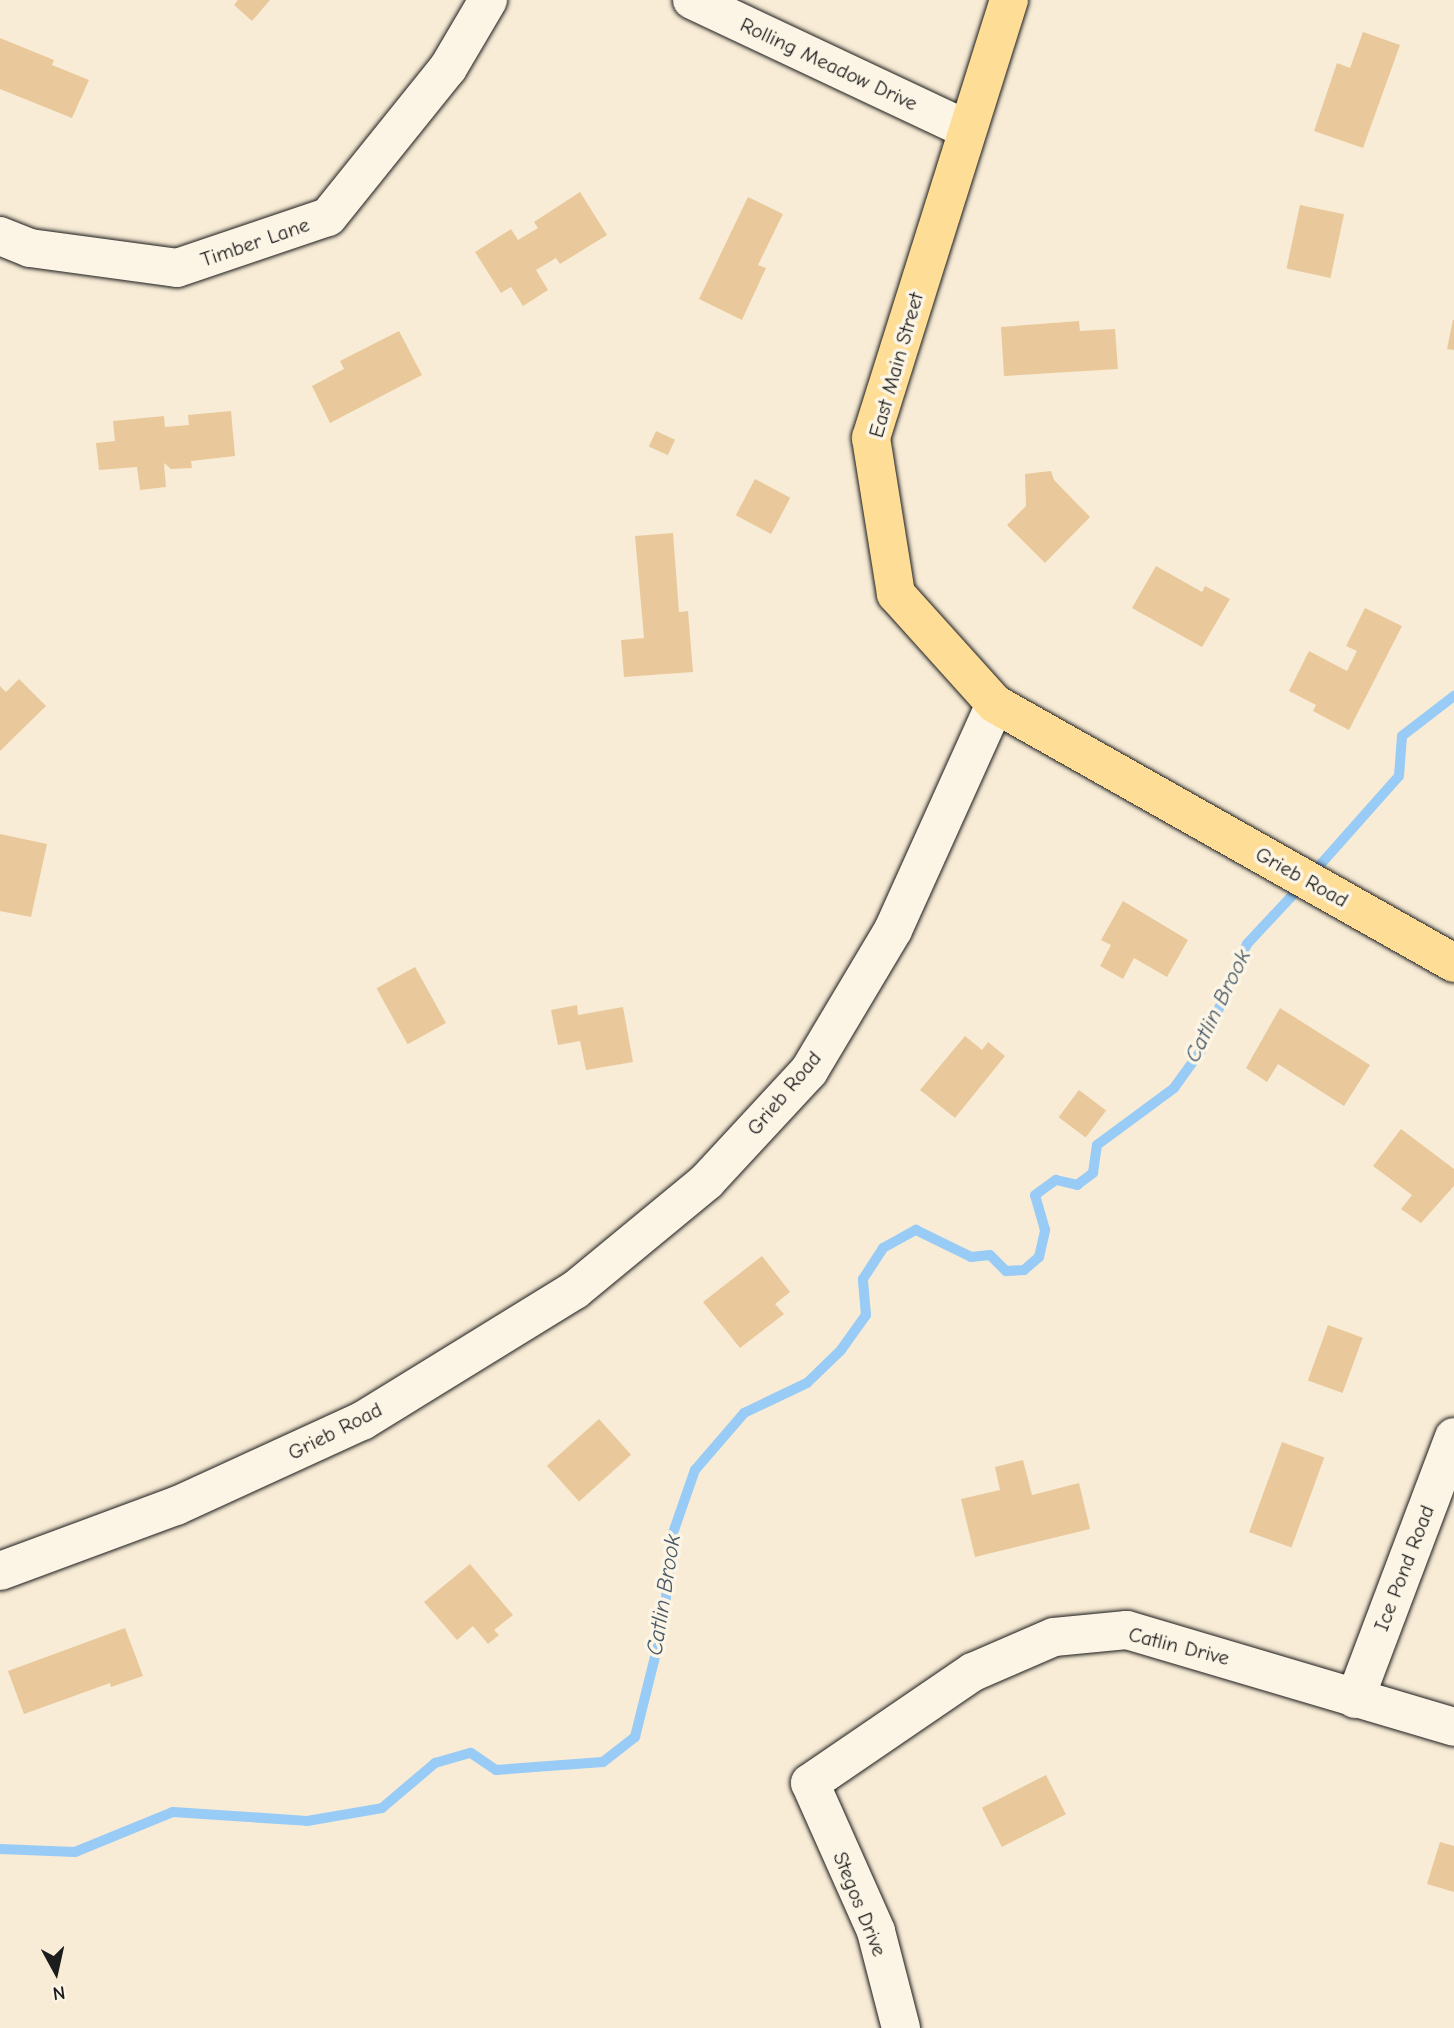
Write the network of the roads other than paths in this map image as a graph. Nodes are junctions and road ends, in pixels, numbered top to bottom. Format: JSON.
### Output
{"nodes":[{"id":1,"x":488,"y":0,"type":"edge"},
{"id":2,"x":692,"y":0,"type":"edge"},
{"id":3,"x":1009,"y":0,"type":"edge"},
{"id":4,"x":966,"y":129,"type":"junction"},
{"id":5,"x":0,"y":236,"type":"edge"},
{"id":6,"x":995,"y":704,"type":"junction"},
{"id":7,"x":1454,"y":963,"type":"edge"},
{"id":8,"x":1454,"y":1437,"type":"edge"},
{"id":9,"x":0,"y":1571,"type":"edge"},
{"id":10,"x":1355,"y":1699,"type":"junction"},
{"id":11,"x":1454,"y":1727,"type":"edge"},
{"id":12,"x":810,"y":1783,"type":"joint"},
{"id":13,"x":901,"y":2028,"type":"edge"}],
"edges":[{"from":1,"to":5,"type":"street","name":"Timber Lane"},
{"from":2,"to":4,"type":"street","name":"Rolling Meadow Drive"},
{"from":3,"to":4,"type":"main road","name":"East Main Street"},
{"from":4,"to":6,"type":"main road","name":"East Main Street"},
{"from":6,"to":7,"type":"main road","name":"Grieb Road"},
{"from":6,"to":9,"type":"street","name":"Grieb Road"},
{"from":8,"to":10,"type":"street","name":"Ice Pond Road"},
{"from":10,"to":11,"type":"street","name":"Catlin Drive"},
{"from":10,"to":12,"type":"street","name":"Catlin Drive"},
{"from":12,"to":13,"type":"street","name":"Stegos Drive"}]}
